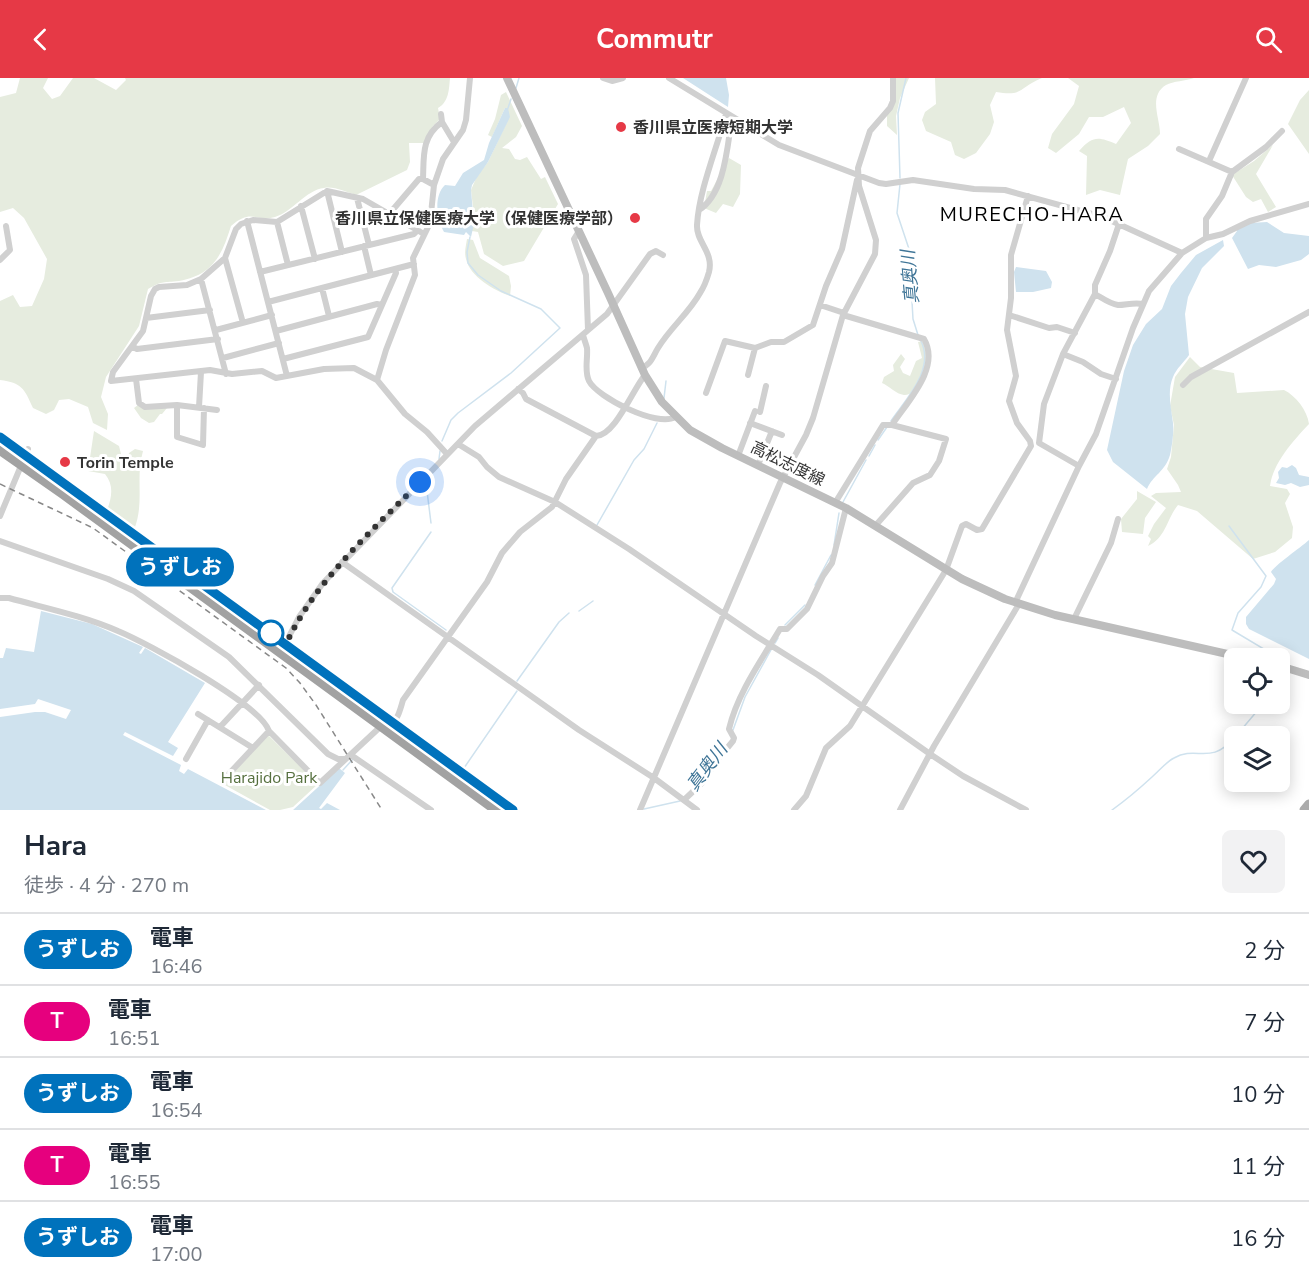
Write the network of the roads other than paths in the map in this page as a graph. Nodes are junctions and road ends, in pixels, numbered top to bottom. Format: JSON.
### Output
{"nodes":[{"id":1,"x":470,"y":78,"type":"edge"},
{"id":2,"x":507,"y":78,"type":"edge"},
{"id":3,"x":603,"y":78,"type":"edge"},
{"id":4,"x":623,"y":78,"type":"edge"},
{"id":5,"x":669,"y":78,"type":"edge"},
{"id":6,"x":893,"y":78,"type":"edge"},
{"id":7,"x":1246,"y":78,"type":"edge"},
{"id":8,"x":441,"y":114,"type":"dead end"},
{"id":9,"x":726,"y":114,"type":"junction"},
{"id":10,"x":735,"y":119,"type":"junction"},
{"id":11,"x":442,"y":122,"type":"junction"},
{"id":12,"x":1282,"y":131,"type":"dead end"},
{"id":13,"x":454,"y":142,"type":"junction"},
{"id":14,"x":1179,"y":149,"type":"dead end"},
{"id":15,"x":1209,"y":161,"type":"junction"},
{"id":16,"x":1232,"y":172,"type":"junction"},
{"id":17,"x":858,"y":175,"type":"junction"},
{"id":18,"x":423,"y":179,"type":"junction"},
{"id":19,"x":434,"y":185,"type":"junction"},
{"id":20,"x":327,"y":191,"type":"junction"},
{"id":21,"x":1028,"y":196,"type":"junction"},
{"id":22,"x":357,"y":198,"type":"junction"},
{"id":23,"x":1309,"y":204,"type":"edge"},
{"id":24,"x":301,"y":206,"type":"junction"},
{"id":25,"x":699,"y":210,"type":"junction"},
{"id":26,"x":390,"y":213,"type":"junction"},
{"id":27,"x":247,"y":221,"type":"junction"},
{"id":28,"x":277,"y":222,"type":"junction"},
{"id":29,"x":1119,"y":224,"type":"junction"},
{"id":30,"x":6,"y":226,"type":"dead end"},
{"id":31,"x":579,"y":231,"type":"junction"},
{"id":32,"x":421,"y":232,"type":"junction"},
{"id":33,"x":1206,"y":238,"type":"junction"},
{"id":34,"x":366,"y":246,"type":"junction"},
{"id":35,"x":342,"y":252,"type":"junction"},
{"id":36,"x":1182,"y":253,"type":"junction"},
{"id":37,"x":663,"y":255,"type":"dead end"},
{"id":38,"x":225,"y":258,"type":"junction"},
{"id":39,"x":315,"y":259,"type":"junction"},
{"id":40,"x":0,"y":260,"type":"edge"},
{"id":41,"x":414,"y":264,"type":"junction"},
{"id":42,"x":288,"y":265,"type":"junction"},
{"id":43,"x":395,"y":269,"type":"junction"},
{"id":44,"x":260,"y":272,"type":"junction"},
{"id":45,"x":371,"y":275,"type":"junction"},
{"id":46,"x":201,"y":279,"type":"junction"},
{"id":47,"x":322,"y":288,"type":"junction"},
{"id":48,"x":1095,"y":294,"type":"junction"},
{"id":49,"x":268,"y":302,"type":"junction"},
{"id":50,"x":1143,"y":304,"type":"junction"},
{"id":51,"x":382,"y":305,"type":"junction"},
{"id":52,"x":614,"y":305,"type":"junction"},
{"id":53,"x":820,"y":305,"type":"junction"},
{"id":54,"x":210,"y":310,"type":"junction"},
{"id":55,"x":1309,"y":312,"type":"edge"},
{"id":56,"x":844,"y":314,"type":"junction"},
{"id":57,"x":272,"y":315,"type":"junction"},
{"id":58,"x":1009,"y":315,"type":"junction"},
{"id":59,"x":329,"y":316,"type":"junction"},
{"id":60,"x":146,"y":318,"type":"junction"},
{"id":61,"x":243,"y":322,"type":"junction"},
{"id":62,"x":216,"y":330,"type":"junction"},
{"id":63,"x":276,"y":330,"type":"junction"},
{"id":64,"x":586,"y":332,"type":"junction"},
{"id":65,"x":1075,"y":333,"type":"junction"},
{"id":66,"x":218,"y":339,"type":"junction"},
{"id":67,"x":279,"y":343,"type":"junction"},
{"id":68,"x":132,"y":347,"type":"junction"},
{"id":69,"x":755,"y":348,"type":"junction"},
{"id":70,"x":1063,"y":354,"type":"junction"},
{"id":71,"x":223,"y":358,"type":"junction"},
{"id":72,"x":283,"y":359,"type":"junction"},
{"id":73,"x":201,"y":372,"type":"junction"},
{"id":74,"x":643,"y":372,"type":"junction"},
{"id":75,"x":226,"y":374,"type":"junction"},
{"id":76,"x":748,"y":375,"type":"dead end"},
{"id":77,"x":287,"y":376,"type":"junction"},
{"id":78,"x":136,"y":379,"type":"junction"},
{"id":79,"x":1116,"y":379,"type":"junction"},
{"id":80,"x":377,"y":380,"type":"junction"},
{"id":81,"x":1183,"y":385,"type":"dead end"},
{"id":82,"x":766,"y":387,"type":"dead end"},
{"id":83,"x":518,"y":389,"type":"junction"},
{"id":84,"x":706,"y":393,"type":"dead end"},
{"id":85,"x":177,"y":405,"type":"junction"},
{"id":86,"x":625,"y":407,"type":"junction"},
{"id":87,"x":202,"y":408,"type":"junction"},
{"id":88,"x":217,"y":410,"type":"dead end"},
{"id":89,"x":675,"y":417,"type":"junction"},
{"id":90,"x":750,"y":423,"type":"junction"},
{"id":91,"x":892,"y":424,"type":"junction"},
{"id":92,"x":772,"y":431,"type":"junction"},
{"id":93,"x":782,"y":435,"type":"dead end"},
{"id":94,"x":596,"y":436,"type":"junction"},
{"id":95,"x":458,"y":444,"type":"junction"},
{"id":96,"x":28,"y":448,"type":"dead end"},
{"id":97,"x":0,"y":450,"type":"edge"},
{"id":98,"x":447,"y":454,"type":"junction"},
{"id":99,"x":738,"y":456,"type":"junction"},
{"id":100,"x":21,"y":463,"type":"junction"},
{"id":101,"x":758,"y":465,"type":"junction"},
{"id":102,"x":1079,"y":466,"type":"junction"},
{"id":103,"x":783,"y":477,"type":"junction"},
{"id":104,"x":555,"y":502,"type":"junction"},
{"id":105,"x":835,"y":503,"type":"junction"},
{"id":106,"x":846,"y":508,"type":"junction"},
{"id":107,"x":0,"y":516,"type":"edge"},
{"id":108,"x":1118,"y":519,"type":"dead end"},
{"id":109,"x":876,"y":525,"type":"junction"},
{"id":110,"x":0,"y":541,"type":"edge"},
{"id":111,"x":342,"y":562,"type":"junction"},
{"id":112,"x":946,"y":570,"type":"junction"},
{"id":113,"x":0,"y":598,"type":"edge"},
{"id":114,"x":1017,"y":603,"type":"junction"},
{"id":115,"x":724,"y":615,"type":"junction"},
{"id":116,"x":1074,"y":619,"type":"junction"},
{"id":117,"x":448,"y":636,"type":"junction"},
{"id":118,"x":771,"y":644,"type":"junction"},
{"id":119,"x":281,"y":652,"type":"junction"},
{"id":120,"x":1224,"y":653,"type":"edge"},
{"id":121,"x":1290,"y":669,"type":"edge"},
{"id":122,"x":1309,"y":675,"type":"edge"},
{"id":123,"x":258,"y":685,"type":"junction"},
{"id":124,"x":242,"y":703,"type":"junction"},
{"id":125,"x":863,"y":706,"type":"junction"},
{"id":126,"x":198,"y":714,"type":"dead end"},
{"id":127,"x":208,"y":720,"type":"junction"},
{"id":128,"x":382,"y":726,"type":"junction"},
{"id":129,"x":220,"y":727,"type":"junction"},
{"id":130,"x":268,"y":731,"type":"junction"},
{"id":131,"x":253,"y":748,"type":"junction"},
{"id":132,"x":930,"y":754,"type":"junction"},
{"id":133,"x":351,"y":755,"type":"junction"},
{"id":134,"x":186,"y":759,"type":"dead end"},
{"id":135,"x":344,"y":759,"type":"junction"},
{"id":136,"x":225,"y":778,"type":"dead end"},
{"id":137,"x":654,"y":778,"type":"junction"},
{"id":138,"x":684,"y":800,"type":"junction"},
{"id":139,"x":1309,"y":804,"type":"edge"},
{"id":140,"x":431,"y":810,"type":"edge"},
{"id":141,"x":496,"y":810,"type":"edge"},
{"id":142,"x":640,"y":810,"type":"edge"},
{"id":143,"x":697,"y":810,"type":"edge"},
{"id":144,"x":794,"y":810,"type":"edge"},
{"id":145,"x":900,"y":810,"type":"edge"},
{"id":146,"x":1026,"y":810,"type":"edge"},
{"id":147,"x":1304,"y":810,"type":"edge"}],
"edges":[{"from":1,"to":13,"type":"street"},
{"from":2,"to":31,"type":"main road","name":"高松志度線"},
{"from":3,"to":4,"type":"street"},
{"from":5,"to":9,"type":"street"},
{"from":6,"to":17,"type":"street"},
{"from":7,"to":15,"type":"street"},
{"from":8,"to":11,"type":"street"},
{"from":9,"to":10,"type":"street"},
{"from":9,"to":25,"type":"street"},
{"from":10,"to":17,"type":"street"},
{"from":10,"to":25,"type":"street"},
{"from":11,"to":13,"type":"street"},
{"from":11,"to":18,"type":"street"},
{"from":12,"to":16,"type":"street"},
{"from":13,"to":19,"type":"street"},
{"from":14,"to":15,"type":"street"},
{"from":15,"to":16,"type":"street"},
{"from":16,"to":33,"type":"street"},
{"from":17,"to":21,"type":"street"},
{"from":17,"to":53,"type":"street"},
{"from":17,"to":56,"type":"street"},
{"from":18,"to":19,"type":"street"},
{"from":18,"to":26,"type":"street"},
{"from":19,"to":32,"type":"street"},
{"from":20,"to":22,"type":"street"},
{"from":20,"to":24,"type":"street"},
{"from":20,"to":35,"type":"street"},
{"from":21,"to":29,"type":"street"},
{"from":21,"to":58,"type":"street"},
{"from":22,"to":26,"type":"street"},
{"from":22,"to":34,"type":"street"},
{"from":23,"to":33,"type":"street"},
{"from":24,"to":28,"type":"street"},
{"from":24,"to":39,"type":"street"},
{"from":25,"to":74,"type":"street"},
{"from":26,"to":32,"type":"street"},
{"from":27,"to":28,"type":"street"},
{"from":27,"to":38,"type":"street"},
{"from":27,"to":44,"type":"street"},
{"from":28,"to":42,"type":"street"},
{"from":29,"to":36,"type":"street"},
{"from":29,"to":48,"type":"street"},
{"from":30,"to":40,"type":"street"},
{"from":31,"to":52,"type":"main road","name":"高松志度線"},
{"from":31,"to":64,"type":"street"},
{"from":32,"to":34,"type":"street"},
{"from":32,"to":41,"type":"street"},
{"from":33,"to":36,"type":"street"},
{"from":34,"to":35,"type":"street"},
{"from":34,"to":45,"type":"street"},
{"from":35,"to":39,"type":"street"},
{"from":36,"to":50,"type":"street"},
{"from":37,"to":52,"type":"street"},
{"from":38,"to":46,"type":"street"},
{"from":38,"to":61,"type":"street"},
{"from":39,"to":42,"type":"street"},
{"from":41,"to":43,"type":"street"},
{"from":41,"to":80,"type":"street"},
{"from":42,"to":44,"type":"street"},
{"from":43,"to":45,"type":"street"},
{"from":43,"to":51,"type":"street"},
{"from":44,"to":49,"type":"street"},
{"from":45,"to":47,"type":"street"},
{"from":46,"to":54,"type":"street"},
{"from":46,"to":60,"type":"street"},
{"from":47,"to":49,"type":"street"},
{"from":47,"to":59,"type":"street"},
{"from":48,"to":50,"type":"street"},
{"from":48,"to":65,"type":"street"},
{"from":49,"to":57,"type":"street"},
{"from":50,"to":79,"type":"street"},
{"from":51,"to":59,"type":"street"},
{"from":51,"to":72,"type":"street"},
{"from":52,"to":64,"type":"street"},
{"from":52,"to":74,"type":"main road","name":"高松志度線"},
{"from":53,"to":56,"type":"street"},
{"from":53,"to":69,"type":"street"},
{"from":54,"to":60,"type":"street"},
{"from":54,"to":62,"type":"street"},
{"from":55,"to":81,"type":"street"},
{"from":56,"to":91,"type":"street"},
{"from":56,"to":103,"type":"street"},
{"from":57,"to":61,"type":"street"},
{"from":57,"to":63,"type":"street"},
{"from":58,"to":65,"type":"street"},
{"from":58,"to":112,"type":"street"},
{"from":59,"to":63,"type":"street"},
{"from":60,"to":68,"type":"street"},
{"from":61,"to":62,"type":"street"},
{"from":62,"to":66,"type":"street"},
{"from":63,"to":67,"type":"street"},
{"from":64,"to":83,"type":"street"},
{"from":64,"to":86,"type":"street"},
{"from":65,"to":70,"type":"street"},
{"from":66,"to":68,"type":"street"},
{"from":66,"to":71,"type":"street"},
{"from":67,"to":71,"type":"street"},
{"from":67,"to":72,"type":"street"},
{"from":68,"to":78,"type":"street"},
{"from":69,"to":76,"type":"street"},
{"from":69,"to":84,"type":"street"},
{"from":70,"to":79,"type":"street"},
{"from":70,"to":102,"type":"street"},
{"from":71,"to":75,"type":"street"},
{"from":72,"to":77,"type":"street"},
{"from":73,"to":75,"type":"street"},
{"from":73,"to":78,"type":"street"},
{"from":73,"to":87,"type":"street"},
{"from":74,"to":86,"type":"street"},
{"from":74,"to":89,"type":"main road","name":"高松志度線"},
{"from":75,"to":77,"type":"street"},
{"from":77,"to":80,"type":"street"},
{"from":78,"to":85,"type":"street"},
{"from":79,"to":102,"type":"street"},
{"from":80,"to":98,"type":"street"},
{"from":82,"to":90,"type":"street"},
{"from":83,"to":94,"type":"street"},
{"from":83,"to":95,"type":"street"},
{"from":85,"to":87,"type":"street"},
{"from":85,"to":87,"type":"street"},
{"from":86,"to":89,"type":"street"},
{"from":86,"to":94,"type":"street"},
{"from":87,"to":88,"type":"street"},
{"from":89,"to":99,"type":"main road","name":"高松志度線"},
{"from":90,"to":92,"type":"street"},
{"from":90,"to":99,"type":"street"},
{"from":91,"to":105,"type":"street"},
{"from":91,"to":109,"type":"street"},
{"from":92,"to":93,"type":"street"},
{"from":92,"to":101,"type":"street"},
{"from":94,"to":104,"type":"street"},
{"from":95,"to":98,"type":"street"},
{"from":95,"to":104,"type":"street"},
{"from":96,"to":100,"type":"street"},
{"from":97,"to":100,"type":"highway"},
{"from":98,"to":111,"type":"street"},
{"from":99,"to":101,"type":"main road","name":"高松志度線"},
{"from":100,"to":107,"type":"street"},
{"from":100,"to":119,"type":"highway"},
{"from":101,"to":103,"type":"main road","name":"高松志度線"},
{"from":102,"to":114,"type":"street"},
{"from":103,"to":105,"type":"main road","name":"高松志度線"},
{"from":103,"to":115,"type":"street"},
{"from":104,"to":115,"type":"street"},
{"from":104,"to":117,"type":"street"},
{"from":105,"to":106,"type":"main road","name":"高松志度線"},
{"from":106,"to":109,"type":"main road","name":"高松志度線"},
{"from":106,"to":118,"type":"street"},
{"from":108,"to":116,"type":"street"},
{"from":109,"to":112,"type":"main road","name":"高松志度線"},
{"from":110,"to":123,"type":"street"},
{"from":111,"to":117,"type":"street"},
{"from":111,"to":119,"type":"street"},
{"from":112,"to":114,"type":"main road","name":"高松志度線"},
{"from":112,"to":125,"type":"street"},
{"from":113,"to":124,"type":"street"},
{"from":114,"to":116,"type":"main road","name":"高松志度線"},
{"from":114,"to":132,"type":"street"},
{"from":115,"to":118,"type":"street"},
{"from":115,"to":137,"type":"street"},
{"from":116,"to":120,"type":"main road","name":"高松志度線"},
{"from":117,"to":128,"type":"street"},
{"from":117,"to":137,"type":"street"},
{"from":118,"to":125,"type":"street"},
{"from":118,"to":138,"type":"street"},
{"from":119,"to":128,"type":"highway"},
{"from":121,"to":122,"type":"main road"},
{"from":123,"to":124,"type":"street"},
{"from":123,"to":135,"type":"street"},
{"from":124,"to":129,"type":"street"},
{"from":124,"to":130,"type":"street"},
{"from":125,"to":132,"type":"street"},
{"from":125,"to":144,"type":"street"},
{"from":126,"to":127,"type":"street"},
{"from":127,"to":129,"type":"street"},
{"from":127,"to":134,"type":"street"},
{"from":128,"to":133,"type":"street"},
{"from":128,"to":141,"type":"highway"},
{"from":129,"to":131,"type":"street"},
{"from":130,"to":131,"type":"street"},
{"from":130,"to":135,"type":"street"},
{"from":131,"to":136,"type":"street"},
{"from":132,"to":145,"type":"street"},
{"from":132,"to":146,"type":"street"},
{"from":133,"to":135,"type":"street"},
{"from":133,"to":140,"type":"street"},
{"from":137,"to":138,"type":"street"},
{"from":137,"to":142,"type":"street"},
{"from":138,"to":143,"type":"street"},
{"from":139,"to":147,"type":"main road"}]}
